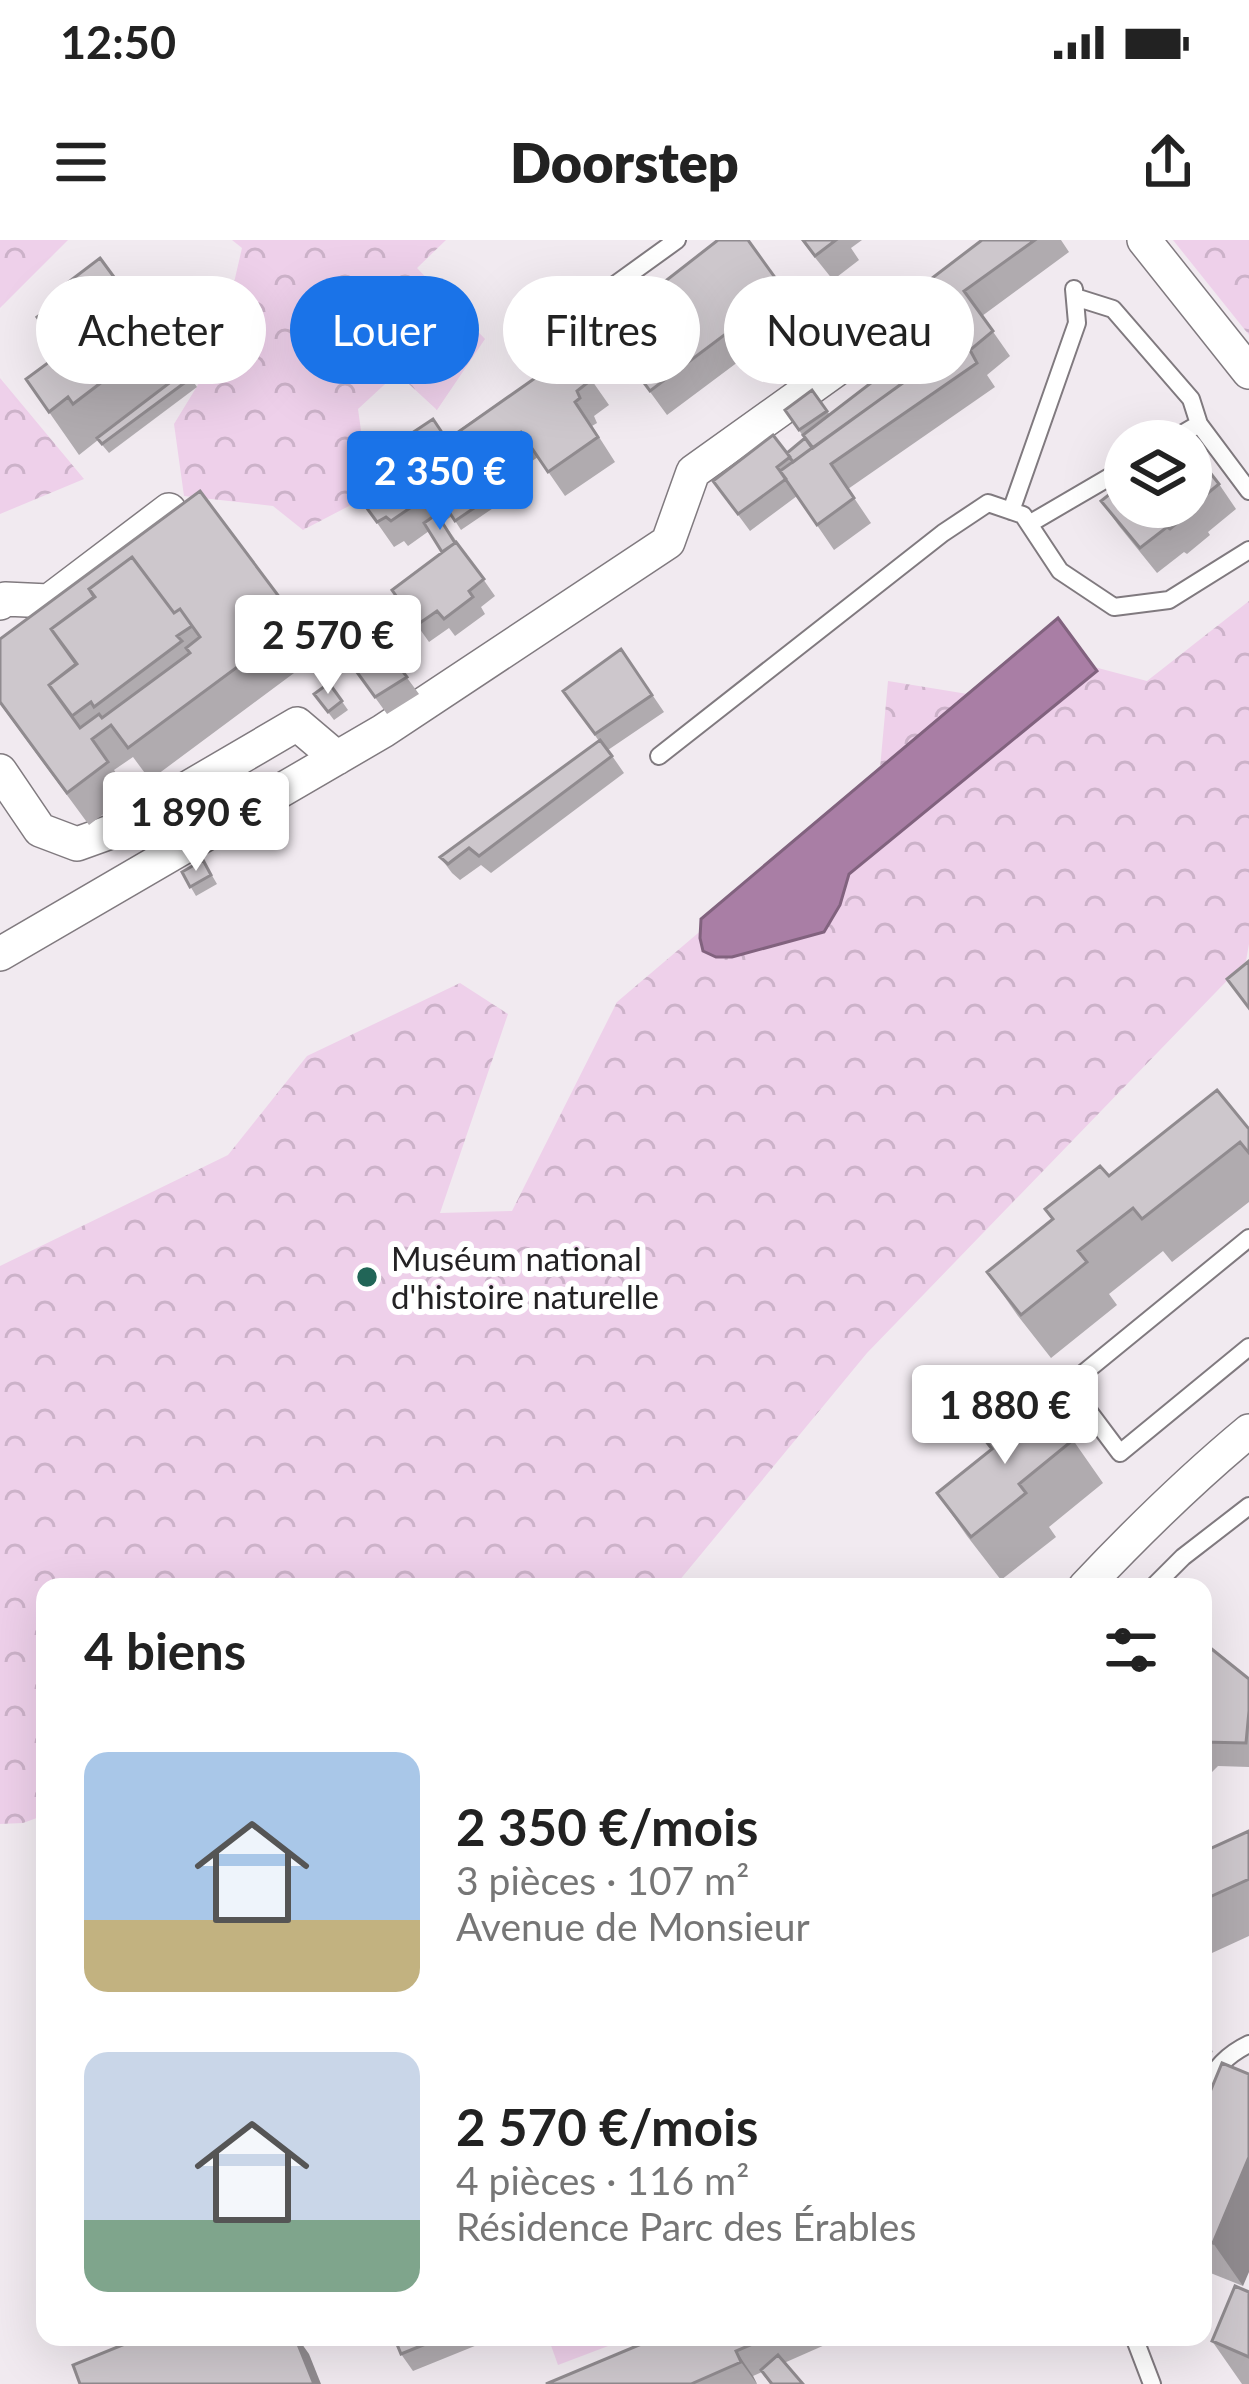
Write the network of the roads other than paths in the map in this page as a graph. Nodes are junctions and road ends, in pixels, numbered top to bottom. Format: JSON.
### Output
{"nodes":[{"id":1,"x":677,"y":240,"type":"edge"},
{"id":2,"x":1006,"y":240,"type":"edge"},
{"id":3,"x":1144,"y":240,"type":"edge"},
{"id":4,"x":627,"y":276,"type":"edge"},
{"id":5,"x":1249,"y":372,"type":"edge"},
{"id":6,"x":1198,"y":420,"type":"edge"},
{"id":7,"x":1212,"y":441,"type":"edge"},
{"id":8,"x":1104,"y":480,"type":"edge"},
{"id":9,"x":1249,"y":491,"type":"edge"},
{"id":10,"x":169,"y":510,"type":"edge"},
{"id":11,"x":1011,"y":511,"type":"junction"},
{"id":12,"x":1029,"y":524,"type":"junction"},
{"id":13,"x":1249,"y":550,"type":"edge"},
{"id":14,"x":0,"y":603,"type":"edge"},
{"id":15,"x":659,"y":756,"type":"dead end"},
{"id":16,"x":337,"y":758,"type":"junction"},
{"id":17,"x":0,"y":771,"type":"edge"},
{"id":18,"x":0,"y":954,"type":"edge"},
{"id":19,"x":1249,"y":1238,"type":"edge"},
{"id":20,"x":1249,"y":1347,"type":"edge"},
{"id":21,"x":1249,"y":1431,"type":"edge"},
{"id":22,"x":1249,"y":1506,"type":"edge"},
{"id":23,"x":1094,"y":1578,"type":"edge"},
{"id":24,"x":1162,"y":1578,"type":"edge"},
{"id":25,"x":1249,"y":2044,"type":"edge"},
{"id":26,"x":1212,"y":2074,"type":"edge"},
{"id":27,"x":1137,"y":2346,"type":"edge"},
{"id":28,"x":1152,"y":2384,"type":"edge"}],
"edges":[{"from":1,"to":4,"type":"lane"},
{"from":2,"to":16,"type":"street"},
{"from":3,"to":5,"type":"street"},
{"from":6,"to":11,"type":"lane"},
{"from":7,"to":9,"type":"lane"},
{"from":8,"to":12,"type":"lane"},
{"from":10,"to":14,"type":"street"},
{"from":11,"to":12,"type":"lane"},
{"from":11,"to":15,"type":"lane"},
{"from":12,"to":13,"type":"lane"},
{"from":16,"to":17,"type":"street"},
{"from":16,"to":18,"type":"street"},
{"from":19,"to":20,"type":"lane"},
{"from":21,"to":23,"type":"street"},
{"from":22,"to":24,"type":"lane"},
{"from":25,"to":26,"type":"lane"},
{"from":27,"to":28,"type":"lane"}]}
